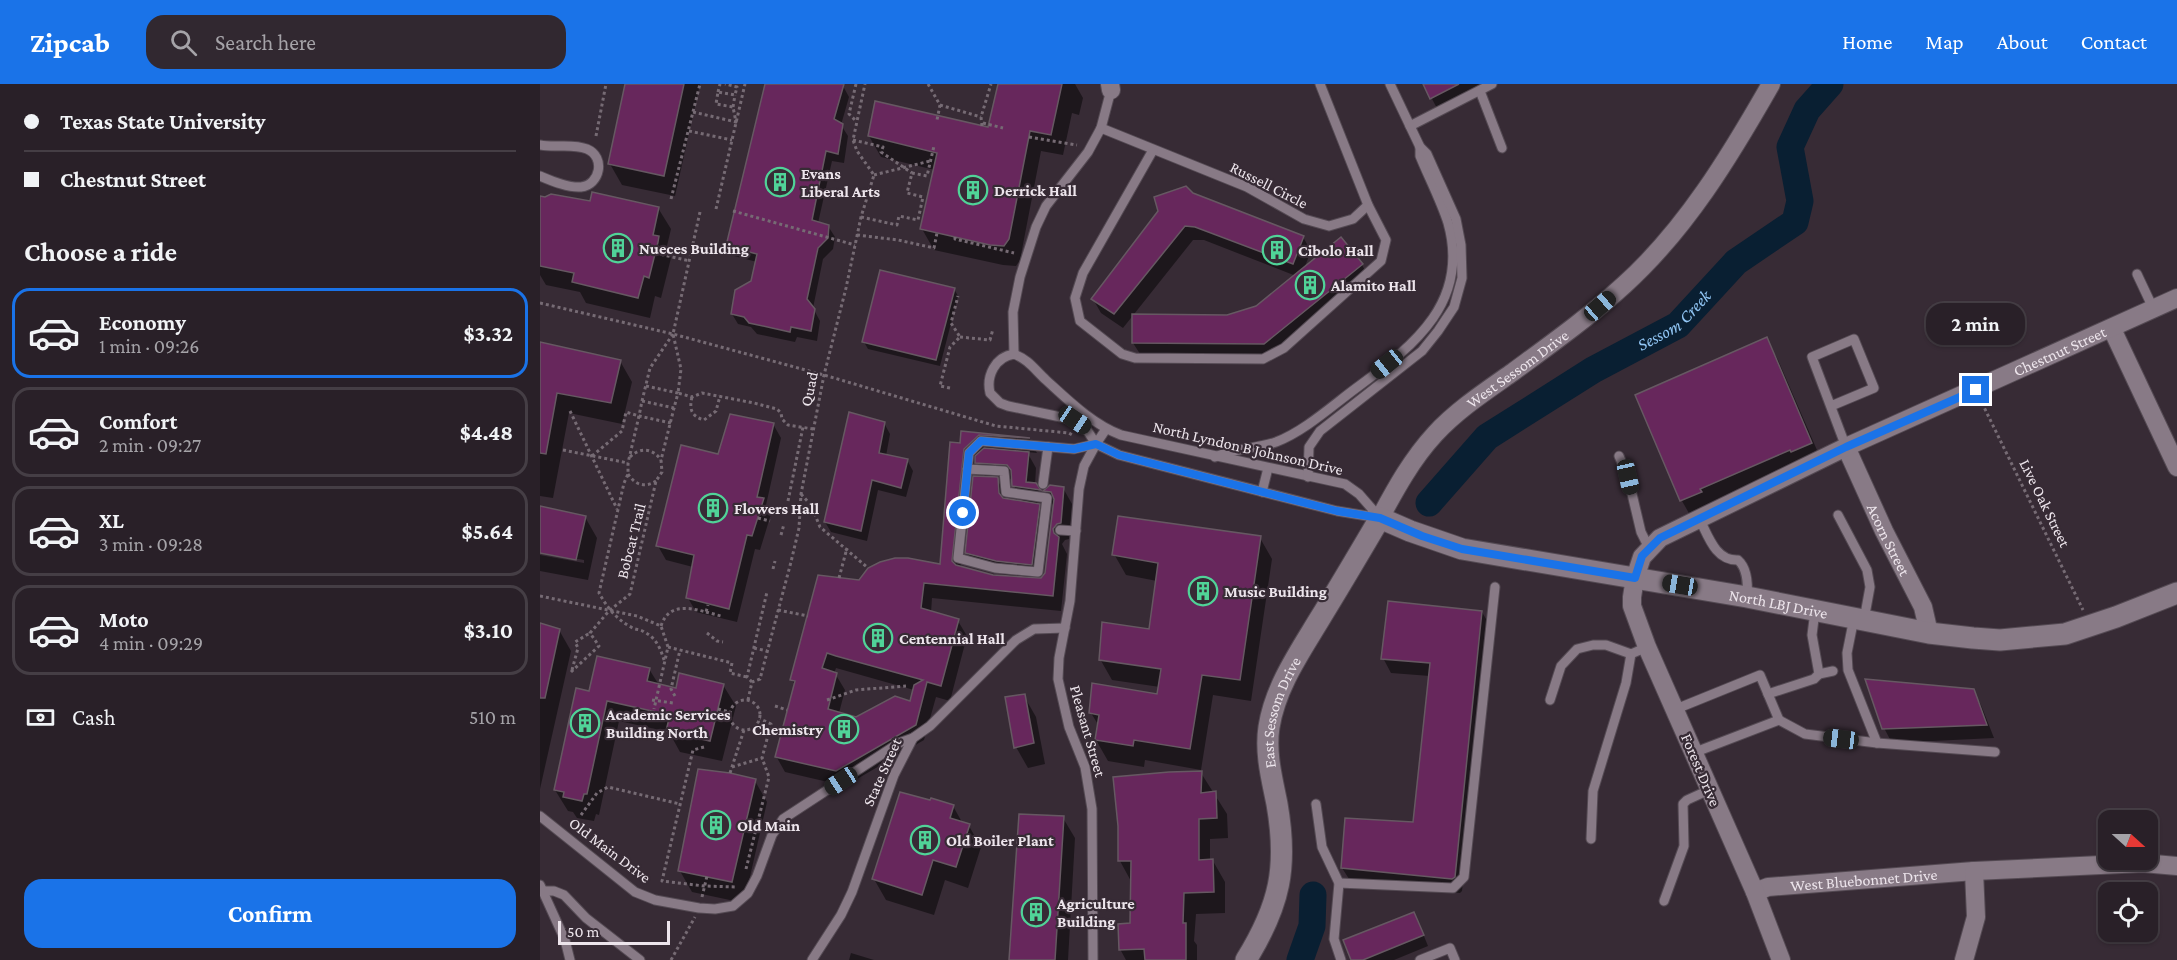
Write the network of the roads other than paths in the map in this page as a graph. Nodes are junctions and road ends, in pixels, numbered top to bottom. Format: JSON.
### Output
{"nodes":[{"id":1,"x":1320,"y":84,"type":"edge"},
{"id":2,"x":1390,"y":84,"type":"edge"},
{"id":3,"x":1492,"y":84,"type":"edge"},
{"id":4,"x":1771,"y":84,"type":"edge"},
{"id":5,"x":1110,"y":87,"type":"edge"},
{"id":6,"x":1480,"y":90,"type":"junction"},
{"id":7,"x":1410,"y":126,"type":"junction"},
{"id":8,"x":1101,"y":128,"type":"junction"},
{"id":9,"x":540,"y":145,"type":"edge"},
{"id":10,"x":1420,"y":147,"type":"junction"},
{"id":11,"x":1502,"y":148,"type":"dead end"},
{"id":12,"x":1153,"y":150,"type":"junction"},
{"id":13,"x":540,"y":176,"type":"edge"},
{"id":14,"x":1368,"y":205,"type":"junction"},
{"id":15,"x":2137,"y":274,"type":"dead end"},
{"id":16,"x":2177,"y":298,"type":"edge"},
{"id":17,"x":2153,"y":309,"type":"junction"},
{"id":18,"x":2112,"y":329,"type":"junction"},
{"id":19,"x":1014,"y":354,"type":"junction"},
{"id":20,"x":1831,"y":406,"type":"junction"},
{"id":21,"x":1106,"y":429,"type":"junction"},
{"id":22,"x":1096,"y":444,"type":"junction"},
{"id":23,"x":1048,"y":447,"type":"junction"},
{"id":24,"x":1846,"y":447,"type":"junction"},
{"id":25,"x":1619,"y":456,"type":"dead end"},
{"id":26,"x":1215,"y":457,"type":"junction"},
{"id":27,"x":2176,"y":464,"type":"edge"},
{"id":28,"x":1268,"y":468,"type":"junction"},
{"id":29,"x":967,"y":469,"type":"junction"},
{"id":30,"x":1308,"y":477,"type":"junction"},
{"id":31,"x":1043,"y":484,"type":"dead end"},
{"id":32,"x":1262,"y":492,"type":"junction"},
{"id":33,"x":1838,"y":515,"type":"dead end"},
{"id":34,"x":1380,"y":518,"type":"junction"},
{"id":35,"x":1699,"y":518,"type":"junction"},
{"id":36,"x":1060,"y":530,"type":"dead end"},
{"id":37,"x":1076,"y":531,"type":"junction"},
{"id":38,"x":1649,"y":548,"type":"junction"},
{"id":39,"x":1635,"y":578,"type":"junction"},
{"id":40,"x":1495,"y":586,"type":"dead end"},
{"id":41,"x":2177,"y":593,"type":"edge"},
{"id":42,"x":1747,"y":597,"type":"junction"},
{"id":43,"x":1815,"y":611,"type":"junction"},
{"id":44,"x":1859,"y":619,"type":"junction"},
{"id":45,"x":1065,"y":628,"type":"junction"},
{"id":46,"x":1929,"y":633,"type":"junction"},
{"id":47,"x":1639,"y":651,"type":"junction"},
{"id":48,"x":1833,"y":671,"type":"dead end"},
{"id":49,"x":1819,"y":674,"type":"junction"},
{"id":50,"x":1768,"y":694,"type":"junction"},
{"id":51,"x":1550,"y":700,"type":"dead end"},
{"id":52,"x":1676,"y":709,"type":"junction"},
{"id":53,"x":1779,"y":720,"type":"junction"},
{"id":54,"x":913,"y":738,"type":"junction"},
{"id":55,"x":1877,"y":743,"type":"junction"},
{"id":56,"x":1995,"y":752,"type":"dead end"},
{"id":57,"x":1693,"y":753,"type":"junction"},
{"id":58,"x":1709,"y":790,"type":"junction"},
{"id":59,"x":1316,"y":804,"type":"dead end"},
{"id":60,"x":540,"y":816,"type":"edge"},
{"id":61,"x":1591,"y":839,"type":"dead end"},
{"id":62,"x":2177,"y":866,"type":"edge"},
{"id":63,"x":1974,"y":871,"type":"junction"},
{"id":64,"x":1339,"y":884,"type":"junction"},
{"id":65,"x":541,"y":888,"type":"edge"},
{"id":66,"x":1755,"y":892,"type":"junction"},
{"id":67,"x":1664,"y":901,"type":"dead end"},
{"id":68,"x":570,"y":960,"type":"edge"},
{"id":69,"x":640,"y":960,"type":"edge"},
{"id":70,"x":812,"y":960,"type":"edge"},
{"id":71,"x":1093,"y":960,"type":"edge"},
{"id":72,"x":1246,"y":960,"type":"edge"},
{"id":73,"x":1341,"y":960,"type":"edge"},
{"id":74,"x":1420,"y":960,"type":"edge"},
{"id":75,"x":1455,"y":960,"type":"edge"},
{"id":76,"x":1781,"y":960,"type":"edge"},
{"id":77,"x":1964,"y":960,"type":"edge"}],
"edges":[{"from":1,"to":14,"type":"lane"},
{"from":2,"to":7,"type":"lane"},
{"from":3,"to":6,"type":"lane"},
{"from":4,"to":34,"type":"street","name":"West Sessom Drive"},
{"from":5,"to":8,"type":"lane"},
{"from":6,"to":7,"type":"lane"},
{"from":6,"to":11,"type":"lane"},
{"from":7,"to":10,"type":"lane"},
{"from":8,"to":12,"type":"lane","name":"Russell Circle"},
{"from":8,"to":19,"type":"lane"},
{"from":9,"to":13,"type":"lane"},
{"from":10,"to":26,"type":"lane"},
{"from":10,"to":30,"type":"lane"},
{"from":12,"to":14,"type":"lane","name":"Russell Circle"},
{"from":12,"to":14,"type":"lane"},
{"from":15,"to":17,"type":"lane"},
{"from":16,"to":17,"type":"street","name":"Chestnut Street"},
{"from":17,"to":18,"type":"street","name":"Chestnut Street"},
{"from":18,"to":24,"type":"street","name":"Chestnut Street"},
{"from":18,"to":27,"type":"street"},
{"from":19,"to":21,"type":"lane","name":"North Lyndon B Johnson Drive"},
{"from":19,"to":22,"type":"lane"},
{"from":20,"to":20,"type":"lane"},
{"from":20,"to":24,"type":"lane"},
{"from":21,"to":22,"type":"lane","name":"Pleasant Street"},
{"from":21,"to":26,"type":"lane","name":"North Lyndon B Johnson Drive"},
{"from":22,"to":23,"type":"lane"},
{"from":22,"to":32,"type":"lane"},
{"from":22,"to":37,"type":"lane","name":"Pleasant Street"},
{"from":23,"to":29,"type":"lane"},
{"from":23,"to":31,"type":"lane"},
{"from":24,"to":35,"type":"street","name":"Chestnut Street"},
{"from":24,"to":46,"type":"street","name":"Acorn Street"},
{"from":25,"to":38,"type":"lane"},
{"from":26,"to":28,"type":"lane","name":"North Lyndon B Johnson Drive"},
{"from":28,"to":30,"type":"lane","name":"North Lyndon B Johnson Drive"},
{"from":28,"to":32,"type":"lane"},
{"from":29,"to":29,"type":"lane"},
{"from":30,"to":34,"type":"lane","name":"North Lyndon B Johnson Drive"},
{"from":32,"to":34,"type":"lane"},
{"from":33,"to":44,"type":"lane"},
{"from":34,"to":39,"type":"street","name":"North LBJ Drive"},
{"from":34,"to":72,"type":"street","name":"East Sessom Drive"},
{"from":35,"to":38,"type":"street","name":"Chestnut Street"},
{"from":35,"to":42,"type":"lane"},
{"from":36,"to":37,"type":"lane"},
{"from":37,"to":45,"type":"lane","name":"Pleasant Street"},
{"from":38,"to":39,"type":"street","name":"Chestnut Street"},
{"from":39,"to":42,"type":"street","name":"North LBJ Drive"},
{"from":39,"to":47,"type":"street","name":"Forest Drive"},
{"from":40,"to":64,"type":"lane"},
{"from":41,"to":46,"type":"street","name":"North LBJ Drive"},
{"from":42,"to":43,"type":"street","name":"North LBJ Drive"},
{"from":43,"to":44,"type":"street","name":"North LBJ Drive"},
{"from":43,"to":49,"type":"lane"},
{"from":44,"to":46,"type":"street","name":"North LBJ Drive"},
{"from":44,"to":55,"type":"lane"},
{"from":45,"to":54,"type":"lane","name":"State Street"},
{"from":45,"to":71,"type":"lane","name":"Pleasant Street"},
{"from":47,"to":51,"type":"lane"},
{"from":47,"to":52,"type":"street","name":"Forest Drive"},
{"from":47,"to":61,"type":"lane"},
{"from":48,"to":49,"type":"lane"},
{"from":49,"to":50,"type":"lane"},
{"from":50,"to":52,"type":"lane"},
{"from":50,"to":53,"type":"lane"},
{"from":52,"to":57,"type":"street","name":"Forest Drive"},
{"from":53,"to":55,"type":"lane"},
{"from":53,"to":57,"type":"lane"},
{"from":54,"to":60,"type":"lane","name":"Old Main Drive"},
{"from":54,"to":70,"type":"lane","name":"State Street"},
{"from":55,"to":56,"type":"lane"},
{"from":57,"to":58,"type":"street","name":"Forest Drive"},
{"from":58,"to":66,"type":"street","name":"Forest Drive"},
{"from":58,"to":67,"type":"lane"},
{"from":59,"to":64,"type":"lane"},
{"from":62,"to":63,"type":"street","name":"West Bluebonnet Drive"},
{"from":63,"to":66,"type":"street","name":"West Bluebonnet Drive"},
{"from":63,"to":77,"type":"street"},
{"from":64,"to":73,"type":"lane"},
{"from":65,"to":68,"type":"lane"},
{"from":65,"to":69,"type":"lane"},
{"from":66,"to":76,"type":"street","name":"Forest Drive"},
{"from":74,"to":75,"type":"lane"}]}
